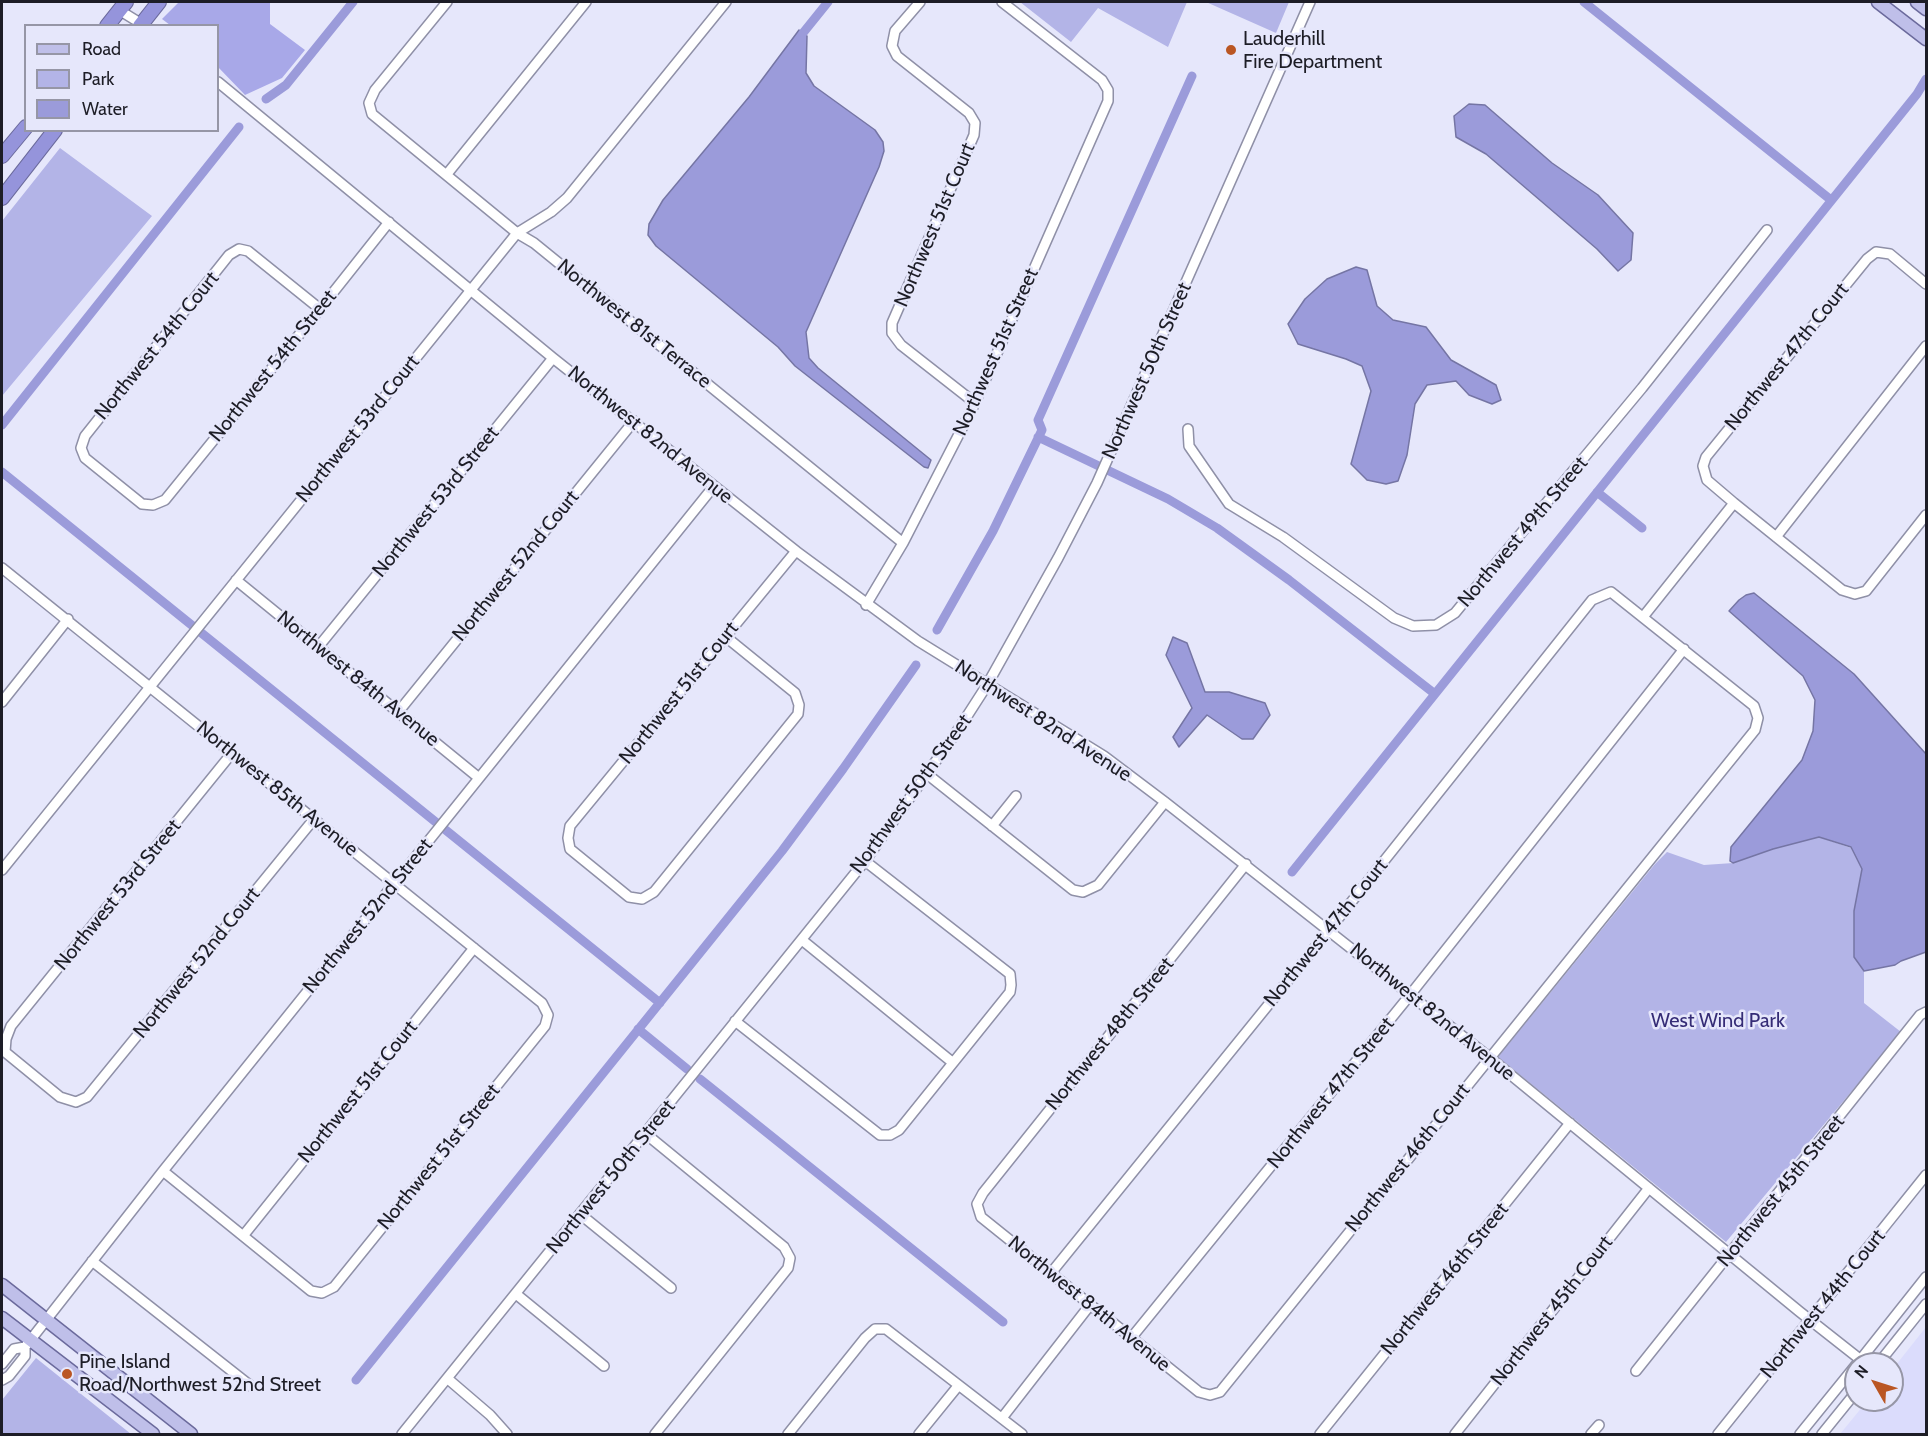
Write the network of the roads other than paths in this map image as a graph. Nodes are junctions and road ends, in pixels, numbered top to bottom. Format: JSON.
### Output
{"nodes":[{"id":1,"x":159,"y":2,"type":"edge"},
{"id":2,"x":447,"y":2,"type":"edge"},
{"id":3,"x":586,"y":2,"type":"edge"},
{"id":4,"x":726,"y":2,"type":"edge"},
{"id":5,"x":920,"y":2,"type":"edge"},
{"id":6,"x":1002,"y":2,"type":"edge"},
{"id":7,"x":1310,"y":2,"type":"edge"},
{"id":8,"x":1878,"y":2,"type":"edge"},
{"id":9,"x":1917,"y":2,"type":"edge"},
{"id":10,"x":123,"y":6,"type":"edge"},
{"id":11,"x":1926,"y":9,"type":"edge"},
{"id":12,"x":109,"y":24,"type":"edge"},
{"id":13,"x":141,"y":24,"type":"edge"},
{"id":14,"x":143,"y":24,"type":"edge"},
{"id":15,"x":1926,"y":39,"type":"edge"},
{"id":16,"x":219,"y":83,"type":"edge"},
{"id":17,"x":24,"y":129,"type":"edge"},
{"id":18,"x":54,"y":132,"type":"edge"},
{"id":19,"x":2,"y":156,"type":"edge"},
{"id":20,"x":447,"y":174,"type":"junction"},
{"id":21,"x":2,"y":198,"type":"edge"},
{"id":22,"x":389,"y":222,"type":"junction"},
{"id":23,"x":1767,"y":230,"type":"dead end"},
{"id":24,"x":517,"y":233,"type":"junction"},
{"id":25,"x":1926,"y":284,"type":"edge"},
{"id":26,"x":471,"y":290,"type":"junction"},
{"id":27,"x":320,"y":309,"type":"junction"},
{"id":28,"x":1926,"y":346,"type":"edge"},
{"id":29,"x":553,"y":358,"type":"junction"},
{"id":30,"x":975,"y":403,"type":"junction"},
{"id":31,"x":634,"y":421,"type":"junction"},
{"id":32,"x":1188,"y":429,"type":"dead end"},
{"id":33,"x":714,"y":486,"type":"junction"},
{"id":34,"x":1734,"y":503,"type":"junction"},
{"id":35,"x":153,"y":505,"type":"joint"},
{"id":36,"x":1926,"y":515,"type":"edge"},
{"id":37,"x":1776,"y":537,"type":"junction"},
{"id":38,"x":903,"y":543,"type":"junction"},
{"id":39,"x":796,"y":551,"type":"junction"},
{"id":40,"x":2,"y":568,"type":"edge"},
{"id":41,"x":236,"y":580,"type":"junction"},
{"id":42,"x":866,"y":605,"type":"junction"},
{"id":43,"x":1643,"y":617,"type":"junction"},
{"id":44,"x":68,"y":619,"type":"junction"},
{"id":45,"x":726,"y":637,"type":"junction"},
{"id":46,"x":319,"y":646,"type":"junction"},
{"id":47,"x":1684,"y":649,"type":"junction"},
{"id":48,"x":987,"y":685,"type":"junction"},
{"id":49,"x":150,"y":687,"type":"junction"},
{"id":50,"x":2,"y":702,"type":"edge"},
{"id":51,"x":399,"y":711,"type":"junction"},
{"id":52,"x":232,"y":753,"type":"junction"},
{"id":53,"x":927,"y":774,"type":"junction"},
{"id":54,"x":479,"y":778,"type":"junction"},
{"id":55,"x":1016,"y":796,"type":"dead end"},
{"id":56,"x":1165,"y":802,"type":"junction"},
{"id":57,"x":314,"y":819,"type":"junction"},
{"id":58,"x":992,"y":825,"type":"junction"},
{"id":59,"x":865,"y":861,"type":"junction"},
{"id":60,"x":1245,"y":864,"type":"junction"},
{"id":61,"x":2,"y":870,"type":"edge"},
{"id":62,"x":394,"y":883,"type":"junction"},
{"id":63,"x":1329,"y":930,"type":"junction"},
{"id":64,"x":802,"y":940,"type":"junction"},
{"id":65,"x":474,"y":948,"type":"junction"},
{"id":66,"x":1410,"y":995,"type":"junction"},
{"id":67,"x":1926,"y":1012,"type":"edge"},
{"id":68,"x":548,"y":1015,"type":"joint"},
{"id":69,"x":735,"y":1021,"type":"junction"},
{"id":70,"x":1489,"y":1058,"type":"junction"},
{"id":71,"x":952,"y":1062,"type":"junction"},
{"id":72,"x":76,"y":1102,"type":"joint"},
{"id":73,"x":1570,"y":1124,"type":"junction"},
{"id":74,"x":646,"y":1134,"type":"junction"},
{"id":75,"x":163,"y":1171,"type":"junction"},
{"id":76,"x":1926,"y":1175,"type":"edge"},
{"id":77,"x":1648,"y":1188,"type":"junction"},
{"id":78,"x":977,"y":1204,"type":"joint"},
{"id":79,"x":580,"y":1214,"type":"junction"},
{"id":80,"x":243,"y":1236,"type":"junction"},
{"id":81,"x":1730,"y":1255,"type":"junction"},
{"id":82,"x":92,"y":1261,"type":"junction"},
{"id":83,"x":1051,"y":1273,"type":"junction"},
{"id":84,"x":1926,"y":1277,"type":"edge"},
{"id":85,"x":2,"y":1285,"type":"edge"},
{"id":86,"x":671,"y":1288,"type":"dead end"},
{"id":87,"x":516,"y":1294,"type":"junction"},
{"id":88,"x":1926,"y":1304,"type":"edge"},
{"id":89,"x":1090,"y":1305,"type":"junction"},
{"id":90,"x":2,"y":1318,"type":"edge"},
{"id":91,"x":46,"y":1320,"type":"junction"},
{"id":92,"x":1810,"y":1320,"type":"junction"},
{"id":93,"x":1132,"y":1337,"type":"junction"},
{"id":94,"x":27,"y":1344,"type":"junction"},
{"id":95,"x":1847,"y":1352,"type":"edge"},
{"id":96,"x":1868,"y":1352,"type":"edge"},
{"id":97,"x":1888,"y":1352,"type":"edge"},
{"id":98,"x":2,"y":1364,"type":"edge"},
{"id":99,"x":604,"y":1366,"type":"dead end"},
{"id":100,"x":1636,"y":1371,"type":"dead end"},
{"id":101,"x":2,"y":1380,"type":"edge"},
{"id":102,"x":448,"y":1380,"type":"junction"},
{"id":103,"x":1844,"y":1382,"type":"edge"},
{"id":104,"x":958,"y":1386,"type":"junction"},
{"id":105,"x":252,"y":1387,"type":"dead end"},
{"id":106,"x":1210,"y":1395,"type":"joint"},
{"id":107,"x":1844,"y":1407,"type":"edge"},
{"id":108,"x":1002,"y":1418,"type":"junction"},
{"id":109,"x":1599,"y":1425,"type":"dead end"},
{"id":110,"x":153,"y":1434,"type":"edge"},
{"id":111,"x":191,"y":1434,"type":"edge"},
{"id":112,"x":402,"y":1434,"type":"edge"},
{"id":113,"x":507,"y":1434,"type":"edge"},
{"id":114,"x":655,"y":1434,"type":"edge"},
{"id":115,"x":788,"y":1434,"type":"edge"},
{"id":116,"x":920,"y":1434,"type":"edge"},
{"id":117,"x":1022,"y":1434,"type":"edge"},
{"id":118,"x":1320,"y":1434,"type":"edge"},
{"id":119,"x":1455,"y":1434,"type":"edge"},
{"id":120,"x":1591,"y":1434,"type":"edge"},
{"id":121,"x":1718,"y":1434,"type":"edge"},
{"id":122,"x":1800,"y":1434,"type":"edge"},
{"id":123,"x":1822,"y":1434,"type":"edge"}],
"edges":[{"from":1,"to":14,"type":"highway"},
{"from":2,"to":20,"type":"street","name":"Northwest 81st Terrace"},
{"from":3,"to":20,"type":"street"},
{"from":4,"to":24,"type":"street","name":"Northwest 53rd Court"},
{"from":5,"to":30,"type":"street","name":"Northwest 51st Court"},
{"from":6,"to":30,"type":"street","name":"Northwest 51st Street"},
{"from":7,"to":48,"type":"street","name":"Northwest 50th Street"},
{"from":8,"to":15,"type":"main road"},
{"from":9,"to":11,"type":"main road"},
{"from":10,"to":12,"type":"highway"},
{"from":10,"to":13,"type":"street"},
{"from":16,"to":22,"type":"street","name":"Northwest 82nd Avenue"},
{"from":17,"to":19,"type":"highway"},
{"from":18,"to":21,"type":"highway"},
{"from":20,"to":24,"type":"street","name":"Northwest 81st Terrace"},
{"from":22,"to":26,"type":"street","name":"Northwest 82nd Avenue"},
{"from":22,"to":27,"type":"street","name":"Northwest 54th Street"},
{"from":23,"to":32,"type":"street","name":"Northwest 49th Street"},
{"from":24,"to":26,"type":"street","name":"Northwest 53rd Court"},
{"from":24,"to":38,"type":"street","name":"Northwest 81st Terrace"},
{"from":25,"to":34,"type":"street","name":"Northwest 47th Court"},
{"from":26,"to":29,"type":"street","name":"Northwest 82nd Avenue"},
{"from":26,"to":41,"type":"street","name":"Northwest 53rd Court"},
{"from":27,"to":35,"type":"street","name":"Northwest 54th Street"},
{"from":27,"to":35,"type":"street","name":"Northwest 54th Court"},
{"from":28,"to":37,"type":"street"},
{"from":29,"to":31,"type":"street","name":"Northwest 82nd Avenue"},
{"from":29,"to":46,"type":"street","name":"Northwest 53rd Street"},
{"from":30,"to":38,"type":"street","name":"Northwest 51st Street"},
{"from":31,"to":33,"type":"street","name":"Northwest 82nd Avenue"},
{"from":31,"to":51,"type":"street","name":"Northwest 52nd Court"},
{"from":33,"to":39,"type":"street","name":"Northwest 82nd Avenue"},
{"from":33,"to":54,"type":"street","name":"Northwest 52nd Street"},
{"from":34,"to":37,"type":"street"},
{"from":34,"to":43,"type":"street"},
{"from":36,"to":37,"type":"street"},
{"from":38,"to":42,"type":"street","name":"Northwest 51st Street"},
{"from":39,"to":42,"type":"street","name":"Northwest 82nd Avenue"},
{"from":39,"to":45,"type":"street","name":"Northwest 51st Court"},
{"from":40,"to":44,"type":"street","name":"Northwest 85th Avenue"},
{"from":41,"to":46,"type":"street","name":"Northwest 84th Avenue"},
{"from":41,"to":49,"type":"street","name":"Northwest 53rd Court"},
{"from":42,"to":48,"type":"street","name":"Northwest 82nd Avenue"},
{"from":43,"to":47,"type":"street"},
{"from":43,"to":63,"type":"street","name":"Northwest 47th Court"},
{"from":44,"to":49,"type":"street","name":"Northwest 85th Avenue"},
{"from":44,"to":50,"type":"street"},
{"from":45,"to":45,"type":"street","name":"Northwest 51st Court"},
{"from":46,"to":51,"type":"street","name":"Northwest 84th Avenue"},
{"from":47,"to":66,"type":"street","name":"Northwest 47th Street"},
{"from":47,"to":70,"type":"street","name":"Northwest 46th Court"},
{"from":48,"to":53,"type":"street","name":"Northwest 50th Street"},
{"from":48,"to":56,"type":"street","name":"Northwest 82nd Avenue"},
{"from":49,"to":52,"type":"street","name":"Northwest 85th Avenue"},
{"from":49,"to":61,"type":"street","name":"Northwest 53rd Court"},
{"from":51,"to":54,"type":"street","name":"Northwest 84th Avenue"},
{"from":52,"to":57,"type":"street","name":"Northwest 85th Avenue"},
{"from":52,"to":72,"type":"street","name":"Northwest 53rd Street"},
{"from":53,"to":58,"type":"street"},
{"from":53,"to":59,"type":"street","name":"Northwest 50th Street"},
{"from":54,"to":62,"type":"street","name":"Northwest 52nd Street"},
{"from":55,"to":58,"type":"street"},
{"from":56,"to":58,"type":"street"},
{"from":56,"to":60,"type":"street","name":"Northwest 82nd Avenue"},
{"from":57,"to":62,"type":"street","name":"Northwest 85th Avenue"},
{"from":57,"to":72,"type":"street","name":"Northwest 52nd Court"},
{"from":59,"to":64,"type":"street","name":"Northwest 50th Street"},
{"from":59,"to":71,"type":"street"},
{"from":60,"to":63,"type":"street","name":"Northwest 82nd Avenue"},
{"from":60,"to":78,"type":"street","name":"Northwest 48th Street"},
{"from":62,"to":65,"type":"street","name":"Northwest 85th Avenue"},
{"from":62,"to":75,"type":"street","name":"Northwest 52nd Street"},
{"from":63,"to":66,"type":"street","name":"Northwest 82nd Avenue"},
{"from":63,"to":83,"type":"street","name":"Northwest 47th Court"},
{"from":64,"to":69,"type":"street","name":"Northwest 50th Street"},
{"from":64,"to":71,"type":"street"},
{"from":65,"to":68,"type":"street","name":"Northwest 85th Avenue"},
{"from":65,"to":80,"type":"street","name":"Northwest 51st Court"},
{"from":66,"to":70,"type":"street","name":"Northwest 82nd Avenue"},
{"from":66,"to":93,"type":"street","name":"Northwest 47th Street"},
{"from":67,"to":81,"type":"street","name":"Northwest 45th Street"},
{"from":68,"to":80,"type":"street","name":"Northwest 51st Street"},
{"from":69,"to":71,"type":"street"},
{"from":69,"to":74,"type":"street","name":"Northwest 50th Street"},
{"from":70,"to":73,"type":"street","name":"Northwest 82nd Avenue"},
{"from":70,"to":106,"type":"street","name":"Northwest 46th Court"},
{"from":73,"to":77,"type":"street","name":"Northwest 82nd Avenue"},
{"from":73,"to":118,"type":"street","name":"Northwest 46th Street"},
{"from":74,"to":79,"type":"street","name":"Northwest 50th Street"},
{"from":74,"to":114,"type":"street"},
{"from":75,"to":80,"type":"street"},
{"from":75,"to":82,"type":"street","name":"Northwest 52nd Street"},
{"from":76,"to":92,"type":"street","name":"Northwest 44th Court"},
{"from":77,"to":81,"type":"street","name":"Northwest 82nd Avenue"},
{"from":77,"to":119,"type":"street","name":"Northwest 45th Court"},
{"from":78,"to":83,"type":"street","name":"Northwest 84th Avenue"},
{"from":79,"to":86,"type":"street"},
{"from":79,"to":87,"type":"street","name":"Northwest 50th Street"},
{"from":81,"to":92,"type":"street","name":"Northwest 82nd Avenue"},
{"from":81,"to":100,"type":"street","name":"Northwest 45th Street"},
{"from":82,"to":91,"type":"street","name":"Northwest 52nd Street"},
{"from":82,"to":105,"type":"street"},
{"from":83,"to":89,"type":"street","name":"Northwest 84th Avenue"},
{"from":84,"to":96,"type":"street"},
{"from":85,"to":91,"type":"main road"},
{"from":87,"to":99,"type":"street"},
{"from":87,"to":102,"type":"street","name":"Northwest 50th Street"},
{"from":88,"to":97,"type":"street"},
{"from":89,"to":93,"type":"street","name":"Northwest 84th Avenue"},
{"from":89,"to":108,"type":"street"},
{"from":90,"to":94,"type":"main road"},
{"from":91,"to":94,"type":"street","name":"Northwest 52nd Street"},
{"from":91,"to":111,"type":"main road"},
{"from":92,"to":95,"type":"street","name":"Northwest 82nd Avenue"},
{"from":92,"to":121,"type":"street","name":"Northwest 44th Court"},
{"from":93,"to":106,"type":"street","name":"Northwest 84th Avenue"},
{"from":94,"to":98,"type":"street","name":"Northwest 52nd Street"},
{"from":94,"to":101,"type":"street","name":"Northwest 52nd Street"},
{"from":94,"to":110,"type":"main road"},
{"from":102,"to":112,"type":"street","name":"Northwest 50th Street"},
{"from":102,"to":113,"type":"street"},
{"from":103,"to":122,"type":"street"},
{"from":104,"to":108,"type":"street"},
{"from":104,"to":115,"type":"street"},
{"from":104,"to":116,"type":"street"},
{"from":107,"to":123,"type":"street"},
{"from":108,"to":117,"type":"street"},
{"from":109,"to":120,"type":"street"}]}
